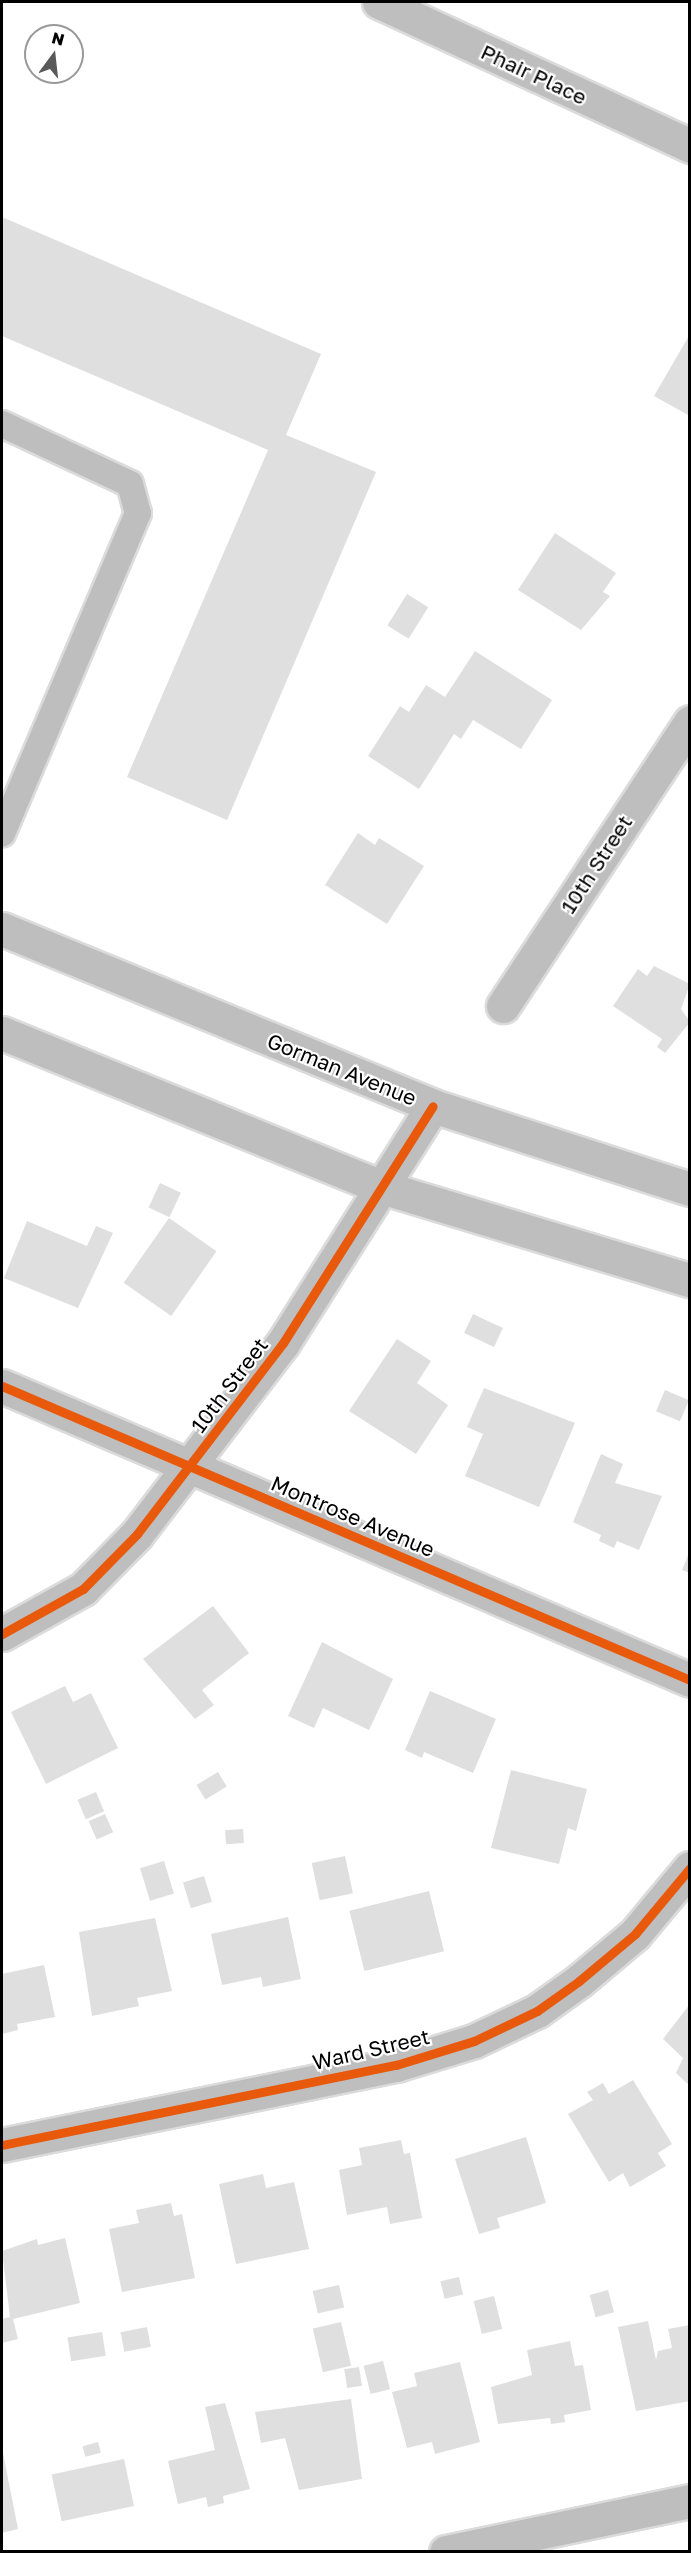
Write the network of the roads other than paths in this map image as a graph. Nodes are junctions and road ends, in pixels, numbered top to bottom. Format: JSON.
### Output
{"nodes":[{"id":1,"x":379,"y":2,"type":"edge"},
{"id":2,"x":690,"y":146,"type":"edge"},
{"id":3,"x":2,"y":424,"type":"edge"},
{"id":4,"x":690,"y":722,"type":"edge"},
{"id":5,"x":2,"y":833,"type":"edge"},
{"id":6,"x":2,"y":929,"type":"edge"},
{"id":7,"x":504,"y":1006,"type":"dead end"},
{"id":8,"x":2,"y":1033,"type":"edge"},
{"id":9,"x":433,"y":1106,"type":"junction"},
{"id":10,"x":381,"y":1187,"type":"junction"},
{"id":11,"x":690,"y":1189,"type":"edge"},
{"id":12,"x":690,"y":1280,"type":"edge"},
{"id":13,"x":2,"y":1386,"type":"edge"},
{"id":14,"x":191,"y":1466,"type":"junction"},
{"id":15,"x":2,"y":1634,"type":"edge"},
{"id":16,"x":690,"y":1680,"type":"edge"},
{"id":17,"x":690,"y":1868,"type":"edge"},
{"id":18,"x":2,"y":2145,"type":"edge"},
{"id":19,"x":690,"y":2501,"type":"edge"},
{"id":20,"x":446,"y":2552,"type":"edge"}],
"edges":[{"from":1,"to":2,"type":"street","name":"Phair Place"},
{"from":3,"to":5,"type":"lane"},
{"from":4,"to":7,"type":"street","name":"10th Street"},
{"from":6,"to":9,"type":"street","name":"Gorman Avenue"},
{"from":8,"to":10,"type":"street"},
{"from":9,"to":10,"type":"street","name":"10th Street"},
{"from":9,"to":11,"type":"street","name":"Gorman Avenue"},
{"from":10,"to":12,"type":"street"},
{"from":10,"to":14,"type":"street","name":"10th Street"},
{"from":13,"to":14,"type":"street","name":"Montrose Avenue"},
{"from":14,"to":15,"type":"street","name":"10th Street"},
{"from":14,"to":16,"type":"street","name":"Montrose Avenue"},
{"from":17,"to":18,"type":"street","name":"Ward Street"},
{"from":19,"to":20,"type":"street"}]}
